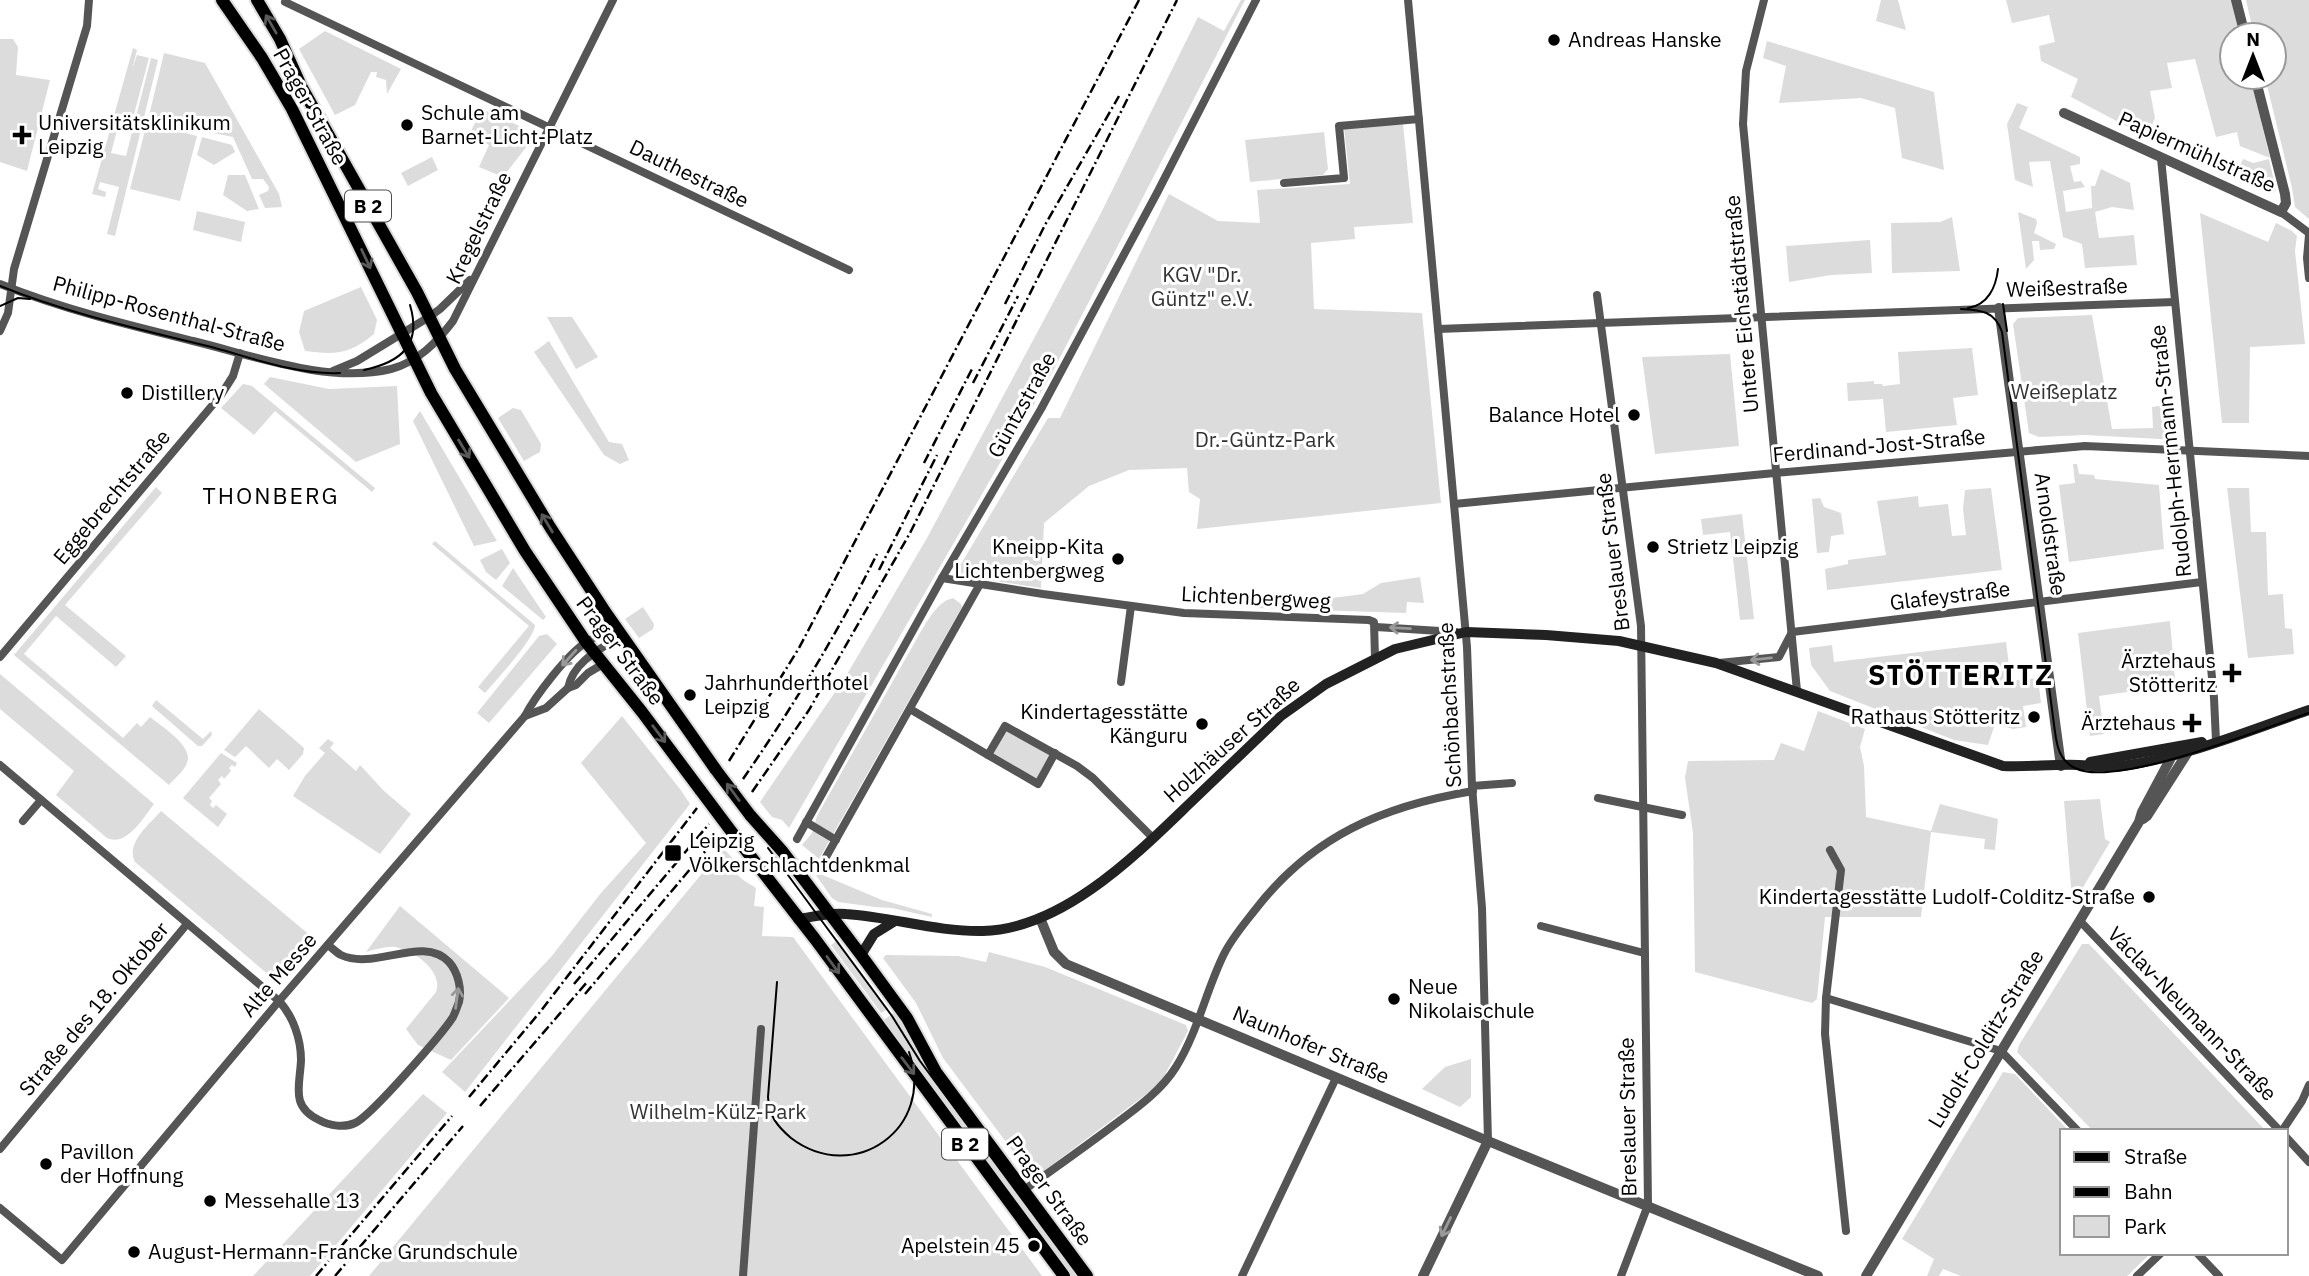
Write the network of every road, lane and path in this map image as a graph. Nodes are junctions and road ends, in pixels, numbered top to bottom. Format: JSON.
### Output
{"nodes":[{"id":1,"x":89,"y":0,"type":"edge"},
{"id":2,"x":222,"y":0,"type":"edge"},
{"id":3,"x":257,"y":0,"type":"edge"},
{"id":4,"x":613,"y":0,"type":"edge"},
{"id":5,"x":1256,"y":0,"type":"edge"},
{"id":6,"x":1408,"y":0,"type":"edge"},
{"id":7,"x":1764,"y":0,"type":"edge"},
{"id":8,"x":2236,"y":0,"type":"edge"},
{"id":9,"x":285,"y":2,"type":"edge"},
{"id":10,"x":2241,"y":21,"type":"edge"},
{"id":11,"x":2259,"y":91,"type":"edge"},
{"id":12,"x":2064,"y":113,"type":"dead end"},
{"id":13,"x":1419,"y":119,"type":"junction"},
{"id":14,"x":548,"y":126,"type":"junction"},
{"id":15,"x":2161,"y":158,"type":"junction"},
{"id":16,"x":1284,"y":183,"type":"dead end"},
{"id":17,"x":2281,"y":212,"type":"junction"},
{"id":18,"x":2309,"y":234,"type":"edge"},
{"id":19,"x":849,"y":270,"type":"dead end"},
{"id":20,"x":472,"y":278,"type":"junction"},
{"id":21,"x":2309,"y":278,"type":"edge"},
{"id":22,"x":0,"y":284,"type":"edge"},
{"id":23,"x":11,"y":288,"type":"junction"},
{"id":24,"x":1597,"y":295,"type":"dead end"},
{"id":25,"x":2174,"y":302,"type":"junction"},
{"id":26,"x":1999,"y":308,"type":"junction"},
{"id":27,"x":1760,"y":315,"type":"junction"},
{"id":28,"x":429,"y":317,"type":"junction"},
{"id":29,"x":1601,"y":322,"type":"junction"},
{"id":30,"x":1438,"y":329,"type":"junction"},
{"id":31,"x":0,"y":331,"type":"edge"},
{"id":32,"x":401,"y":334,"type":"junction"},
{"id":33,"x":439,"y":339,"type":"junction"},
{"id":34,"x":240,"y":353,"type":"junction"},
{"id":35,"x":419,"y":355,"type":"junction"},
{"id":36,"x":332,"y":372,"type":"junction"},
{"id":37,"x":2019,"y":450,"type":"junction"},
{"id":38,"x":2189,"y":452,"type":"junction"},
{"id":39,"x":2309,"y":456,"type":"edge"},
{"id":40,"x":1775,"y":473,"type":"junction"},
{"id":41,"x":1624,"y":488,"type":"junction"},
{"id":42,"x":1454,"y":504,"type":"junction"},
{"id":43,"x":942,"y":578,"type":"junction"},
{"id":44,"x":2202,"y":582,"type":"junction"},
{"id":45,"x":979,"y":584,"type":"junction"},
{"id":46,"x":2039,"y":602,"type":"junction"},
{"id":47,"x":1131,"y":606,"type":"junction"},
{"id":48,"x":1376,"y":627,"type":"junction"},
{"id":49,"x":618,"y":632,"type":"junction"},
{"id":50,"x":1466,"y":632,"type":"junction"},
{"id":51,"x":1791,"y":632,"type":"junction"},
{"id":52,"x":586,"y":642,"type":"junction"},
{"id":53,"x":1641,"y":646,"type":"junction"},
{"id":54,"x":595,"y":653,"type":"junction"},
{"id":55,"x":0,"y":657,"type":"edge"},
{"id":56,"x":1375,"y":658,"type":"junction"},
{"id":57,"x":1716,"y":663,"type":"junction"},
{"id":58,"x":603,"y":664,"type":"junction"},
{"id":59,"x":1121,"y":682,"type":"dead end"},
{"id":60,"x":568,"y":688,"type":"junction"},
{"id":61,"x":1797,"y":691,"type":"junction"},
{"id":62,"x":910,"y":709,"type":"junction"},
{"id":63,"x":2309,"y":710,"type":"edge"},
{"id":64,"x":525,"y":716,"type":"junction"},
{"id":65,"x":2216,"y":741,"type":"junction"},
{"id":66,"x":2188,"y":752,"type":"junction"},
{"id":67,"x":1055,"y":753,"type":"junction"},
{"id":68,"x":988,"y":755,"type":"junction"},
{"id":69,"x":2172,"y":756,"type":"junction"},
{"id":70,"x":0,"y":765,"type":"edge"},
{"id":71,"x":2081,"y":765,"type":"junction"},
{"id":72,"x":2060,"y":766,"type":"junction"},
{"id":73,"x":1512,"y":783,"type":"dead end"},
{"id":74,"x":1473,"y":788,"type":"junction"},
{"id":75,"x":1598,"y":798,"type":"dead end"},
{"id":76,"x":41,"y":800,"type":"junction"},
{"id":77,"x":1644,"y":807,"type":"junction"},
{"id":78,"x":1682,"y":815,"type":"dead end"},
{"id":79,"x":23,"y":821,"type":"dead end"},
{"id":80,"x":806,"y":822,"type":"junction"},
{"id":81,"x":2140,"y":822,"type":"junction"},
{"id":82,"x":1153,"y":838,"type":"junction"},
{"id":83,"x":797,"y":839,"type":"dead end"},
{"id":84,"x":836,"y":840,"type":"junction"},
{"id":85,"x":1830,"y":850,"type":"dead end"},
{"id":86,"x":826,"y":857,"type":"dead end"},
{"id":87,"x":831,"y":914,"type":"junction"},
{"id":88,"x":1040,"y":918,"type":"junction"},
{"id":89,"x":798,"y":919,"type":"junction"},
{"id":90,"x":895,"y":921,"type":"junction"},
{"id":91,"x":2080,"y":921,"type":"junction"},
{"id":92,"x":187,"y":924,"type":"junction"},
{"id":93,"x":1541,"y":926,"type":"dead end"},
{"id":94,"x":328,"y":945,"type":"junction"},
{"id":95,"x":1644,"y":953,"type":"junction"},
{"id":96,"x":861,"y":954,"type":"junction"},
{"id":97,"x":1826,"y":998,"type":"junction"},
{"id":98,"x":279,"y":1001,"type":"junction"},
{"id":99,"x":1198,"y":1018,"type":"junction"},
{"id":100,"x":761,"y":1029,"type":"dead end"},
{"id":101,"x":2001,"y":1051,"type":"junction"},
{"id":102,"x":1336,"y":1078,"type":"junction"},
{"id":103,"x":2309,"y":1085,"type":"edge"},
{"id":104,"x":2076,"y":1129,"type":"edge"},
{"id":105,"x":2279,"y":1129,"type":"edge"},
{"id":106,"x":2282,"y":1129,"type":"edge"},
{"id":107,"x":2288,"y":1139,"type":"edge"},
{"id":108,"x":1488,"y":1141,"type":"junction"},
{"id":109,"x":0,"y":1149,"type":"edge"},
{"id":110,"x":2309,"y":1161,"type":"edge"},
{"id":111,"x":1024,"y":1190,"type":"junction"},
{"id":112,"x":1648,"y":1205,"type":"junction"},
{"id":113,"x":0,"y":1208,"type":"edge"},
{"id":114,"x":1846,"y":1231,"type":"dead end"},
{"id":115,"x":2159,"y":1255,"type":"edge"},
{"id":116,"x":2199,"y":1255,"type":"edge"},
{"id":117,"x":743,"y":1276,"type":"edge"},
{"id":118,"x":1064,"y":1276,"type":"edge"},
{"id":119,"x":1087,"y":1276,"type":"edge"},
{"id":120,"x":1242,"y":1276,"type":"edge"},
{"id":121,"x":1423,"y":1276,"type":"edge"},
{"id":122,"x":1621,"y":1276,"type":"edge"},
{"id":123,"x":1818,"y":1276,"type":"edge"},
{"id":124,"x":1866,"y":1276,"type":"edge"},
{"id":125,"x":2137,"y":1276,"type":"edge"},
{"id":126,"x":2219,"y":1276,"type":"edge"}],
"edges":[{"from":1,"to":23,"type":"street"},
{"from":2,"to":32,"type":"main road","name":"Prager Straße","number":"B 2","one_way":true},
{"from":28,"to":3,"type":"main road","name":"Prager Straße","number":"B 2","one_way":true},
{"from":4,"to":14,"type":"street","name":"Kregelstraße"},
{"from":5,"to":43,"type":"street","name":"Güntzstraße"},
{"from":6,"to":13,"type":"street","name":"Schönbachstraße"},
{"from":7,"to":27,"type":"street","name":"Untere Eichstädtstraße"},
{"from":8,"to":10,"type":"street"},
{"from":9,"to":14,"type":"street","name":"Dauthestraße"},
{"from":11,"to":17,"type":"street"},
{"from":12,"to":15,"type":"street","name":"Papiermühlstraße"},
{"from":13,"to":16,"type":"street"},
{"from":13,"to":30,"type":"street","name":"Schönbachstraße"},
{"from":14,"to":19,"type":"street","name":"Dauthestraße"},
{"from":14,"to":20,"type":"street","name":"Kregelstraße"},
{"from":15,"to":17,"type":"street","name":"Papiermühlstraße"},
{"from":15,"to":25,"type":"street","name":"Rudolph-Herrmann-Straße"},
{"from":17,"to":18,"type":"street","name":"Papiermühlstraße"},
{"from":18,"to":21,"type":"street"},
{"from":20,"to":28,"type":"street"},
{"from":20,"to":33,"type":"street","name":"Kregelstraße"},
{"from":22,"to":23,"type":"street","name":"Philipp-Rosenthal-Straße"},
{"from":23,"to":31,"type":"street"},
{"from":23,"to":34,"type":"street","name":"Philipp-Rosenthal-Straße"},
{"from":24,"to":29,"type":"street","name":"Breslauer Straße"},
{"from":25,"to":26,"type":"street","name":"Weißestraße"},
{"from":25,"to":38,"type":"street","name":"Rudolph-Herrmann-Straße"},
{"from":26,"to":27,"type":"street","name":"Weißestraße"},
{"from":26,"to":37,"type":"street","name":"Arnoldstraße"},
{"from":27,"to":29,"type":"street","name":"Weißestraße"},
{"from":27,"to":40,"type":"street","name":"Untere Eichstädtstraße"},
{"from":28,"to":32,"type":"street"},
{"from":28,"to":33,"type":"main road","name":"Prager Straße","number":"B 2"},
{"from":29,"to":30,"type":"street"},
{"from":29,"to":41,"type":"street","name":"Breslauer Straße"},
{"from":30,"to":42,"type":"street","name":"Schönbachstraße"},
{"from":32,"to":35,"type":"main road","name":"Prager Straße","number":"B 2"},
{"from":32,"to":36,"type":"street"},
{"from":33,"to":35,"type":"street","name":"Kregelstraße"},
{"from":49,"to":33,"type":"main road","name":"Prager Straße","number":"B 2","one_way":true},
{"from":34,"to":36,"type":"street","name":"Philipp-Rosenthal-Straße"},
{"from":34,"to":55,"type":"street","name":"Eggebrechtstraße"},
{"from":35,"to":36,"type":"street","name":"Philipp-Rosenthal-Straße"},
{"from":35,"to":52,"type":"main road","name":"Prager Straße","number":"B 2","one_way":true},
{"from":37,"to":38,"type":"street","name":"Ferdinand-Jost-Straße"},
{"from":37,"to":40,"type":"street","name":"Ferdinand-Jost-Straße"},
{"from":37,"to":46,"type":"street","name":"Arnoldstraße"},
{"from":38,"to":39,"type":"street","name":"Ferdinand-Jost-Straße"},
{"from":38,"to":44,"type":"street","name":"Rudolph-Herrmann-Straße"},
{"from":40,"to":41,"type":"street","name":"Ferdinand-Jost-Straße"},
{"from":40,"to":51,"type":"street","name":"Untere Eichstädtstraße"},
{"from":41,"to":42,"type":"street","name":"Ferdinand-Jost-Straße"},
{"from":41,"to":53,"type":"street","name":"Breslauer Straße"},
{"from":42,"to":50,"type":"street","name":"Schönbachstraße"},
{"from":43,"to":45,"type":"street","name":"Lichtenbergweg"},
{"from":43,"to":80,"type":"street","name":"Güntzstraße"},
{"from":44,"to":46,"type":"street","name":"Glafeystraße"},
{"from":44,"to":65,"type":"street","name":"Rudolph-Herrmann-Straße"},
{"from":45,"to":47,"type":"street","name":"Lichtenbergweg"},
{"from":45,"to":62,"type":"street"},
{"from":46,"to":51,"type":"street","name":"Glafeystraße"},
{"from":46,"to":72,"type":"street","name":"Arnoldstraße"},
{"from":47,"to":48,"type":"street","name":"Lichtenbergweg"},
{"from":47,"to":59,"type":"street"},
{"from":50,"to":48,"type":"street","name":"Lichtenbergweg","one_way":true},
{"from":48,"to":56,"type":"street"},
{"from":49,"to":52,"type":"street","name":"Alte Messe"},
{"from":49,"to":54,"type":"street","name":"Alte Messe"},
{"from":87,"to":49,"type":"main road","name":"Prager Straße","number":"B 2","one_way":true,"bridge":true},
{"from":50,"to":53,"type":"main road","name":"Holzhäuser Straße"},
{"from":50,"to":56,"type":"main road","name":"Holzhäuser Straße"},
{"from":50,"to":74,"type":"street","name":"Schönbachstraße"},
{"from":51,"to":57,"type":"street","one_way":true},
{"from":51,"to":61,"type":"street","name":"Untere Eichstädtstraße"},
{"from":52,"to":54,"type":"main road","name":"Prager Straße","number":"B 2"},
{"from":52,"to":64,"type":"street","name":"Alte Messe","one_way":true},
{"from":53,"to":57,"type":"main road","name":"Holzhäuser Straße"},
{"from":53,"to":77,"type":"street","name":"Breslauer Straße"},
{"from":54,"to":58,"type":"main road","name":"Prager Straße","number":"B 2"},
{"from":54,"to":60,"type":"street","name":"Alte Messe"},
{"from":56,"to":82,"type":"main road","name":"Holzhäuser Straße"},
{"from":57,"to":61,"type":"main road","name":"Holzhäuser Straße"},
{"from":58,"to":60,"type":"street","name":"Alte Messe"},
{"from":58,"to":89,"type":"main road","name":"Prager Straße","number":"B 2","one_way":true,"bridge":true},
{"from":60,"to":64,"type":"street","name":"Alte Messe"},
{"from":61,"to":72,"type":"main road","name":"Holzhäuser Straße"},
{"from":62,"to":68,"type":"street"},
{"from":62,"to":84,"type":"street"},
{"from":63,"to":65,"type":"main road","name":"Holzhäuser Straße"},
{"from":64,"to":94,"type":"street","name":"Alte Messe"},
{"from":65,"to":66,"type":"main road","name":"Holzhäuser Straße"},
{"from":65,"to":71,"type":"main road","name":"Holzhäuser Straße"},
{"from":66,"to":69,"type":"main road","name":"Holzhäuser Straße"},
{"from":66,"to":81,"type":"street","name":"Ludolf-Colditz-Straße"},
{"from":67,"to":68,"type":"street"},
{"from":67,"to":68,"type":"street"},
{"from":67,"to":82,"type":"street"},
{"from":69,"to":71,"type":"main road","name":"Holzhäuser Straße"},
{"from":69,"to":81,"type":"street","name":"Ludolf-Colditz-Straße"},
{"from":70,"to":76,"type":"street","name":"Straße des 18. Oktober"},
{"from":71,"to":72,"type":"main road","name":"Holzhäuser Straße"},
{"from":73,"to":74,"type":"street"},
{"from":74,"to":99,"type":"street"},
{"from":74,"to":108,"type":"street","name":"Schönbachstraße"},
{"from":75,"to":77,"type":"street"},
{"from":76,"to":79,"type":"street"},
{"from":76,"to":92,"type":"street","name":"Straße des 18. Oktober"},
{"from":77,"to":78,"type":"street"},
{"from":77,"to":95,"type":"street","name":"Breslauer Straße"},
{"from":80,"to":83,"type":"street","name":"Güntzstraße"},
{"from":80,"to":84,"type":"street"},
{"from":81,"to":91,"type":"street","name":"Ludolf-Colditz-Straße"},
{"from":82,"to":88,"type":"main road","name":"Holzhäuser Straße"},
{"from":84,"to":86,"type":"street"},
{"from":85,"to":97,"type":"street"},
{"from":87,"to":89,"type":"main road"},
{"from":87,"to":90,"type":"main road"},
{"from":87,"to":96,"type":"main road","name":"Prager Straße","number":"B 2"},
{"from":88,"to":90,"type":"main road"},
{"from":88,"to":99,"type":"street","name":"Naunhofer Straße"},
{"from":89,"to":118,"type":"main road","name":"Prager Straße","number":"B 2","one_way":true},
{"from":90,"to":96,"type":"main road"},
{"from":91,"to":101,"type":"street","name":"Ludolf-Colditz-Straße"},
{"from":91,"to":105,"type":"street","name":"Václav-Neumann-Straße"},
{"from":92,"to":98,"type":"street","name":"Straße des 18. Oktober"},
{"from":92,"to":109,"type":"street","name":"Straße des 18. Oktober"},
{"from":93,"to":95,"type":"street"},
{"from":94,"to":98,"type":"street","name":"Alte Messe"},
{"from":98,"to":94,"type":"street","name":"Straße des 18. Oktober","one_way":true},
{"from":95,"to":112,"type":"street","name":"Breslauer Straße"},
{"from":96,"to":111,"type":"main road","name":"Prager Straße","number":"B 2"},
{"from":97,"to":101,"type":"street"},
{"from":97,"to":114,"type":"street"},
{"from":98,"to":113,"type":"street","name":"Alte Messe"},
{"from":99,"to":102,"type":"street","name":"Naunhofer Straße"},
{"from":99,"to":111,"type":"street"},
{"from":100,"to":117,"type":"street"},
{"from":101,"to":104,"type":"street"},
{"from":101,"to":124,"type":"street","name":"Ludolf-Colditz-Straße"},
{"from":102,"to":108,"type":"street","name":"Naunhofer Straße"},
{"from":102,"to":120,"type":"street"},
{"from":103,"to":106,"type":"street"},
{"from":107,"to":110,"type":"street"},
{"from":108,"to":112,"type":"street","name":"Naunhofer Straße"},
{"from":108,"to":121,"type":"street","name":"Schönbachstraße","one_way":true},
{"from":111,"to":119,"type":"main road","name":"Prager Straße","number":"B 2"},
{"from":112,"to":122,"type":"street","name":"Breslauer Straße"},
{"from":112,"to":123,"type":"street","name":"Naunhofer Straße"},
{"from":115,"to":125,"type":"street"},
{"from":116,"to":126,"type":"street"}]}
